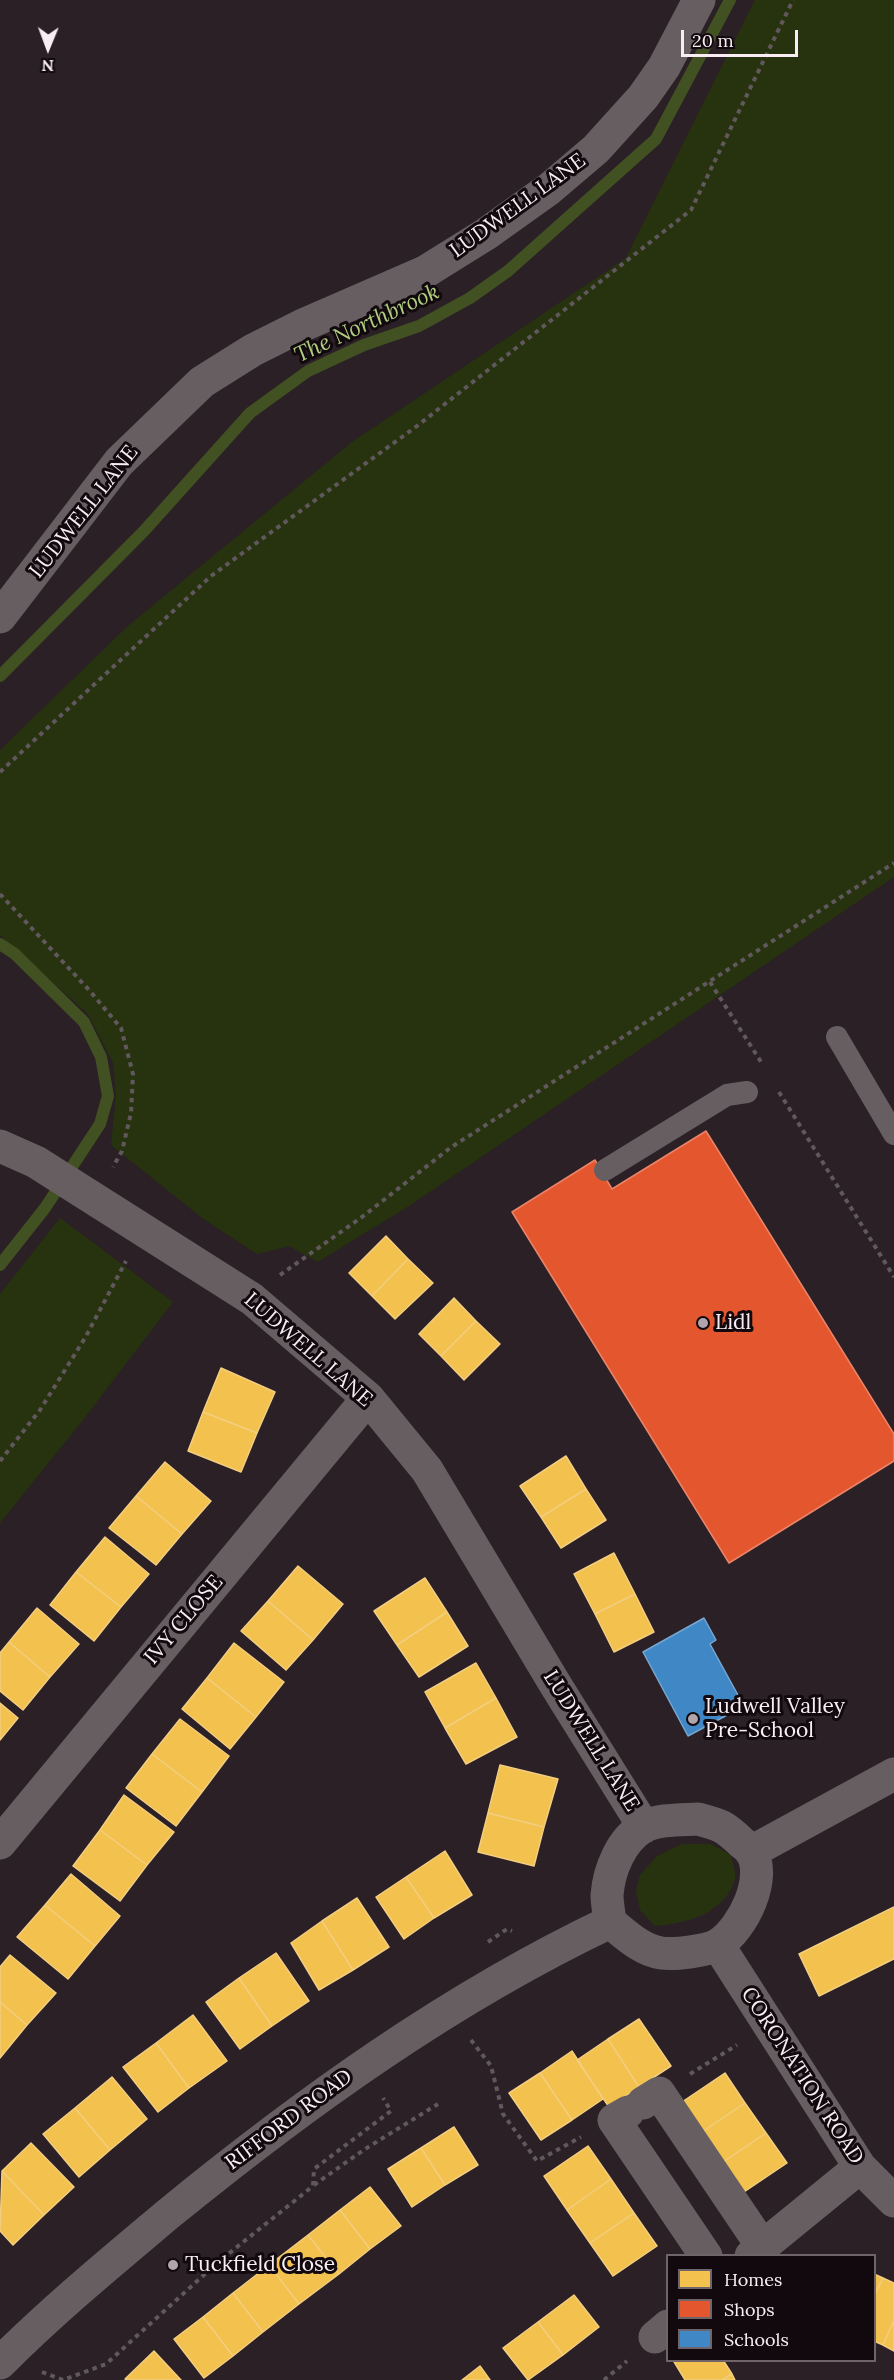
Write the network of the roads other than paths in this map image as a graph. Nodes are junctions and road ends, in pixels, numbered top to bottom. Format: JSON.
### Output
{"nodes":[{"id":1,"x":699,"y":0,"type":"edge"},
{"id":2,"x":0,"y":617,"type":"edge"},
{"id":3,"x":837,"y":1037,"type":"dead end"},
{"id":4,"x":747,"y":1092,"type":"dead end"},
{"id":5,"x":894,"y":1134,"type":"edge"},
{"id":6,"x":0,"y":1146,"type":"edge"},
{"id":7,"x":605,"y":1170,"type":"dead end"},
{"id":8,"x":368,"y":1398,"type":"junction"},
{"id":9,"x":894,"y":1774,"type":"edge"},
{"id":10,"x":644,"y":1827,"type":"junction"},
{"id":11,"x":0,"y":1843,"type":"edge"},
{"id":12,"x":751,"y":1851,"type":"junction"},
{"id":13,"x":610,"y":1922,"type":"junction"},
{"id":14,"x":718,"y":1945,"type":"junction"},
{"id":15,"x":860,"y":2168,"type":"junction"},
{"id":16,"x":894,"y":2201,"type":"edge"},
{"id":17,"x":756,"y":2251,"type":"edge"},
{"id":18,"x":705,"y":2254,"type":"edge"},
{"id":19,"x":2,"y":2360,"type":"edge"}],
"edges":[{"from":1,"to":2,"type":"street","name":"LUDWELL LANE"},
{"from":3,"to":5,"type":"lane"},
{"from":4,"to":7,"type":"lane"},
{"from":6,"to":8,"type":"street","name":"LUDWELL LANE"},
{"from":8,"to":10,"type":"street","name":"LUDWELL LANE"},
{"from":8,"to":11,"type":"street","name":"IVY CLOSE"},
{"from":9,"to":12,"type":"street"},
{"from":10,"to":12,"type":"street"},
{"from":10,"to":13,"type":"street"},
{"from":12,"to":14,"type":"street"},
{"from":13,"to":14,"type":"street"},
{"from":13,"to":19,"type":"street","name":"RIFFORD ROAD"},
{"from":14,"to":15,"type":"street","name":"CORONATION ROAD"},
{"from":15,"to":16,"type":"street","name":"CORONATION ROAD"},
{"from":15,"to":17,"type":"street"},
{"from":17,"to":18,"type":"street"}]}
